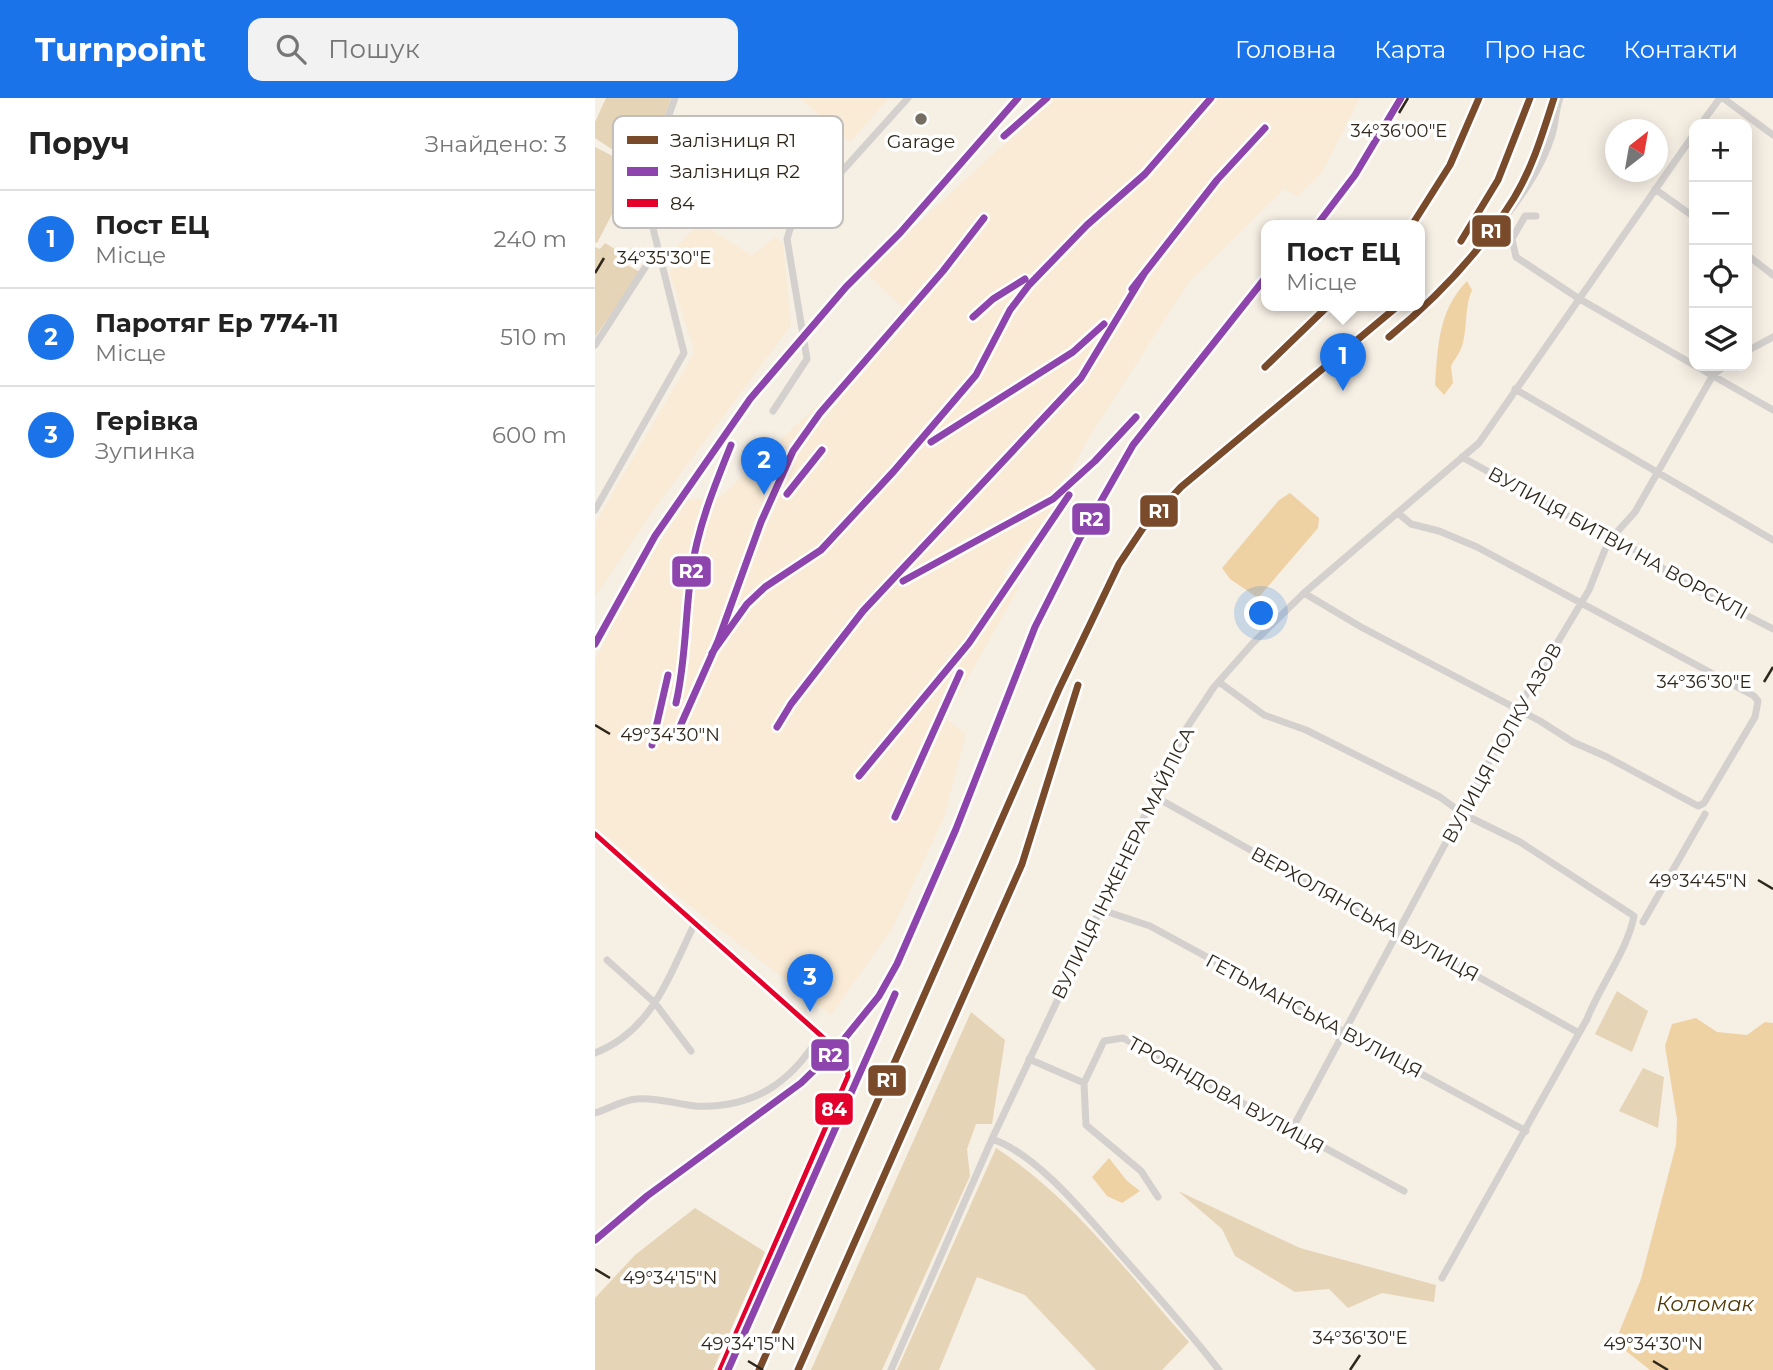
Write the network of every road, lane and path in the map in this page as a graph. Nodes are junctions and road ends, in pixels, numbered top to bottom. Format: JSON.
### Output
{"nodes":[{"id":1,"x":675,"y":98,"type":"edge"},
{"id":2,"x":908,"y":98,"type":"edge"},
{"id":3,"x":1560,"y":98,"type":"edge"},
{"id":4,"x":1721,"y":98,"type":"edge"},
{"id":5,"x":668,"y":116,"type":"edge"},
{"id":6,"x":1705,"y":119,"type":"edge"},
{"id":7,"x":1773,"y":135,"type":"edge"},
{"id":8,"x":1689,"y":141,"type":"edge"},
{"id":9,"x":843,"y":170,"type":"edge"},
{"id":10,"x":1654,"y":190,"type":"junction"},
{"id":11,"x":1689,"y":214,"type":"edge"},
{"id":12,"x":1536,"y":216,"type":"dead end"},
{"id":13,"x":651,"y":228,"type":"edge"},
{"id":14,"x":791,"y":228,"type":"edge"},
{"id":15,"x":1483,"y":246,"type":"dead end"},
{"id":16,"x":657,"y":249,"type":"junction"},
{"id":17,"x":1752,"y":259,"type":"edge"},
{"id":18,"x":1773,"y":275,"type":"edge"},
{"id":19,"x":1577,"y":298,"type":"junction"},
{"id":20,"x":1773,"y":337,"type":"edge"},
{"id":21,"x":595,"y":345,"type":"edge"},
{"id":22,"x":1752,"y":348,"type":"edge"},
{"id":23,"x":1689,"y":362,"type":"edge"},
{"id":24,"x":1706,"y":371,"type":"edge"},
{"id":25,"x":1718,"y":371,"type":"edge"},
{"id":26,"x":1713,"y":375,"type":"junction"},
{"id":27,"x":1515,"y":389,"type":"junction"},
{"id":28,"x":1773,"y":410,"type":"edge"},
{"id":29,"x":773,"y":411,"type":"dead end"},
{"id":30,"x":1462,"y":457,"type":"junction"},
{"id":31,"x":1658,"y":472,"type":"junction"},
{"id":32,"x":595,"y":510,"type":"edge"},
{"id":33,"x":1398,"y":513,"type":"junction"},
{"id":34,"x":1614,"y":538,"type":"junction"},
{"id":35,"x":1773,"y":540,"type":"edge"},
{"id":36,"x":1304,"y":593,"type":"junction"},
{"id":37,"x":1580,"y":603,"type":"junction"},
{"id":38,"x":1773,"y":629,"type":"edge"},
{"id":39,"x":1219,"y":682,"type":"junction"},
{"id":40,"x":1517,"y":710,"type":"junction"},
{"id":41,"x":1152,"y":795,"type":"junction"},
{"id":42,"x":1463,"y":814,"type":"junction"},
{"id":43,"x":1705,"y":814,"type":"dead end"},
{"id":44,"x":595,"y":834,"type":"edge"},
{"id":45,"x":1099,"y":909,"type":"junction"},
{"id":46,"x":1643,"y":922,"type":"dead end"},
{"id":47,"x":694,"y":925,"type":"junction"},
{"id":48,"x":1399,"y":932,"type":"junction"},
{"id":49,"x":607,"y":960,"type":"dead end"},
{"id":50,"x":655,"y":1003,"type":"junction"},
{"id":51,"x":1344,"y":1031,"type":"junction"},
{"id":52,"x":1579,"y":1033,"type":"junction"},
{"id":53,"x":820,"y":1035,"type":"junction"},
{"id":54,"x":691,"y":1051,"type":"dead end"},
{"id":55,"x":595,"y":1053,"type":"edge"},
{"id":56,"x":1030,"y":1059,"type":"junction"},
{"id":57,"x":1084,"y":1083,"type":"junction"},
{"id":58,"x":595,"y":1113,"type":"edge"},
{"id":59,"x":1526,"y":1130,"type":"junction"},
{"id":60,"x":1291,"y":1131,"type":"junction"},
{"id":61,"x":992,"y":1139,"type":"junction"},
{"id":62,"x":1405,"y":1191,"type":"dead end"},
{"id":63,"x":1158,"y":1197,"type":"dead end"},
{"id":64,"x":1442,"y":1278,"type":"dead end"},
{"id":65,"x":720,"y":1370,"type":"edge"},
{"id":66,"x":891,"y":1370,"type":"edge"},
{"id":67,"x":1219,"y":1370,"type":"edge"}],
"edges":[{"from":1,"to":5,"type":"street"},
{"from":2,"to":9,"type":"street"},
{"from":3,"to":15,"type":"street"},
{"from":4,"to":6,"type":"street"},
{"from":4,"to":7,"type":"street"},
{"from":8,"to":10,"type":"street","name":"ВУЛИЦЯ ІНЖЕНЕРА МАЙЛІСА"},
{"from":10,"to":11,"type":"street"},
{"from":10,"to":19,"type":"street","name":"ВУЛИЦЯ ІНЖЕНЕРА МАЙЛІСА"},
{"from":12,"to":19,"type":"street"},
{"from":13,"to":16,"type":"street"},
{"from":14,"to":29,"type":"street"},
{"from":16,"to":21,"type":"street"},
{"from":16,"to":32,"type":"street"},
{"from":17,"to":18,"type":"street"},
{"from":19,"to":23,"type":"street"},
{"from":19,"to":27,"type":"street","name":"ВУЛИЦЯ ІНЖЕНЕРА МАЙЛІСА"},
{"from":20,"to":22,"type":"street"},
{"from":24,"to":26,"type":"street"},
{"from":25,"to":26,"type":"street","name":"ВУЛИЦЯ ПОЛКУ АЗОВ"},
{"from":26,"to":28,"type":"street"},
{"from":26,"to":31,"type":"street","name":"ВУЛИЦЯ ПОЛКУ АЗОВ"},
{"from":27,"to":30,"type":"street","name":"ВУЛИЦЯ ІНЖЕНЕРА МАЙЛІСА"},
{"from":27,"to":31,"type":"street"},
{"from":30,"to":33,"type":"street","name":"ВУЛИЦЯ ІНЖЕНЕРА МАЙЛІСА"},
{"from":30,"to":34,"type":"street","name":"ВУЛИЦЯ БИТВИ НА ВОРСКЛІ"},
{"from":31,"to":34,"type":"street","name":"ВУЛИЦЯ ПОЛКУ АЗОВ"},
{"from":31,"to":35,"type":"street"},
{"from":33,"to":36,"type":"street","name":"ВУЛИЦЯ ІНЖЕНЕРА МАЙЛІСА"},
{"from":33,"to":37,"type":"street"},
{"from":34,"to":37,"type":"street","name":"ВУЛИЦЯ ПОЛКУ АЗОВ"},
{"from":34,"to":38,"type":"street","name":"ВУЛИЦЯ БИТВИ НА ВОРСКЛІ"},
{"from":36,"to":39,"type":"street","name":"ВУЛИЦЯ ІНЖЕНЕРА МАЙЛІСА"},
{"from":36,"to":40,"type":"street"},
{"from":37,"to":40,"type":"street","name":"ВУЛИЦЯ ПОЛКУ АЗОВ"},
{"from":37,"to":40,"type":"street"},
{"from":39,"to":41,"type":"street","name":"ВУЛИЦЯ ІНЖЕНЕРА МАЙЛІСА"},
{"from":39,"to":42,"type":"street"},
{"from":40,"to":42,"type":"street","name":"ВУЛИЦЯ ПОЛКУ АЗОВ"},
{"from":41,"to":45,"type":"street","name":"ВУЛИЦЯ ІНЖЕНЕРА МАЙЛІСА"},
{"from":41,"to":48,"type":"street","name":"ВЕРХОЛЯНСЬКА ВУЛИЦЯ"},
{"from":42,"to":48,"type":"street","name":"ВУЛИЦЯ ПОЛКУ АЗОВ"},
{"from":42,"to":52,"type":"street"},
{"from":43,"to":46,"type":"street"},
{"from":44,"to":47,"type":"street"},
{"from":45,"to":51,"type":"street","name":"ГЕТЬМАНСЬКА ВУЛИЦЯ"},
{"from":45,"to":56,"type":"street","name":"ВУЛИЦЯ ІНЖЕНЕРА МАЙЛІСА"},
{"from":47,"to":50,"type":"street"},
{"from":47,"to":53,"type":"street"},
{"from":48,"to":51,"type":"street","name":"ВУЛИЦЯ ПОЛКУ АЗОВ"},
{"from":48,"to":52,"type":"street","name":"ВЕРХОЛЯНСЬКА ВУЛИЦЯ"},
{"from":49,"to":50,"type":"street"},
{"from":50,"to":54,"type":"street"},
{"from":50,"to":55,"type":"street"},
{"from":51,"to":59,"type":"street","name":"ГЕТЬМАНСЬКА ВУЛИЦЯ"},
{"from":51,"to":60,"type":"street","name":"ВУЛИЦЯ ПОЛКУ АЗОВ"},
{"from":52,"to":59,"type":"street"},
{"from":53,"to":58,"type":"street"},
{"from":53,"to":65,"type":"street"},
{"from":56,"to":57,"type":"street"},
{"from":56,"to":61,"type":"street","name":"ВУЛИЦЯ ІНЖЕНЕРА МАЙЛІСА"},
{"from":57,"to":60,"type":"street","name":"ТРОЯНДОВА ВУЛИЦЯ"},
{"from":57,"to":63,"type":"street"},
{"from":59,"to":64,"type":"street"},
{"from":60,"to":62,"type":"street","name":"ТРОЯНДОВА ВУЛИЦЯ"},
{"from":61,"to":66,"type":"street","name":"ВУЛИЦЯ ІНЖЕНЕРА МАЙЛІСА"},
{"from":61,"to":67,"type":"street"}]}
